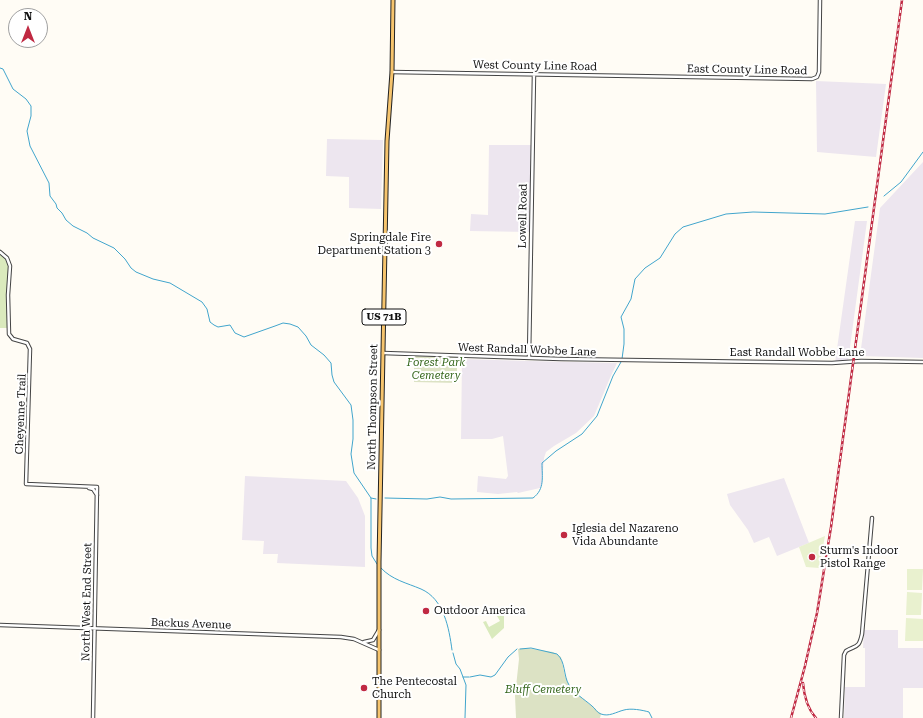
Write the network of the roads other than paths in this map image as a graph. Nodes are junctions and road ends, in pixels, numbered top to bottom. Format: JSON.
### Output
{"nodes":[{"id":1,"x":393,"y":0,"type":"edge"},
{"id":2,"x":820,"y":0,"type":"edge"},
{"id":3,"x":392,"y":72,"type":"junction"},
{"id":4,"x":534,"y":74,"type":"junction"},
{"id":5,"x":677,"y":76,"type":"joint"},
{"id":6,"x":0,"y":252,"type":"edge"},
{"id":7,"x":383,"y":353,"type":"junction"},
{"id":8,"x":529,"y":358,"type":"junction"},
{"id":9,"x":670,"y":361,"type":"joint"},
{"id":10,"x":923,"y":362,"type":"edge"},
{"id":11,"x":85,"y":486,"type":"junction"},
{"id":12,"x":97,"y":497,"type":"junction"},
{"id":13,"x":872,"y":518,"type":"dead end"},
{"id":14,"x":0,"y":625,"type":"edge"},
{"id":15,"x":95,"y":628,"type":"junction"},
{"id":16,"x":380,"y":628,"type":"junction"},
{"id":17,"x":362,"y":642,"type":"junction"},
{"id":18,"x":380,"y":650,"type":"junction"},
{"id":19,"x":93,"y":718,"type":"edge"},
{"id":20,"x":379,"y":718,"type":"edge"},
{"id":21,"x":841,"y":718,"type":"edge"}],
"edges":[{"from":1,"to":3,"type":"main road","number":"US 71B"},
{"from":2,"to":5,"type":"street","name":"East County Line Road"},
{"from":3,"to":4,"type":"street","name":"West County Line Road"},
{"from":3,"to":7,"type":"main road","name":"North Thompson Street","number":"US 71B"},
{"from":4,"to":5,"type":"street","name":"West County Line Road"},
{"from":4,"to":8,"type":"street","name":"Lowell Road"},
{"from":6,"to":11,"type":"street","name":"Cheyenne Trail"},
{"from":7,"to":8,"type":"street","name":"West Randall Wobbe Lane"},
{"from":7,"to":16,"type":"main road","name":"North Thompson Street","number":"US 71B"},
{"from":8,"to":9,"type":"street","name":"West Randall Wobbe Lane"},
{"from":9,"to":10,"type":"street","name":"East Randall Wobbe Lane"},
{"from":11,"to":12,"type":"street"},
{"from":11,"to":12,"type":"street","name":"North West End Street"},
{"from":12,"to":15,"type":"street","name":"North West End Street"},
{"from":13,"to":21,"type":"street"},
{"from":14,"to":15,"type":"street","name":"Backus Avenue"},
{"from":15,"to":17,"type":"street","name":"Backus Avenue"},
{"from":15,"to":19,"type":"street","name":"North West End Street"},
{"from":16,"to":17,"type":"street"},
{"from":16,"to":18,"type":"main road","name":"North Thompson Street","number":"US 71B"},
{"from":17,"to":18,"type":"street","name":"Backus Avenue"},
{"from":18,"to":20,"type":"main road","name":"North Thompson Street","number":"US 71B"}]}
